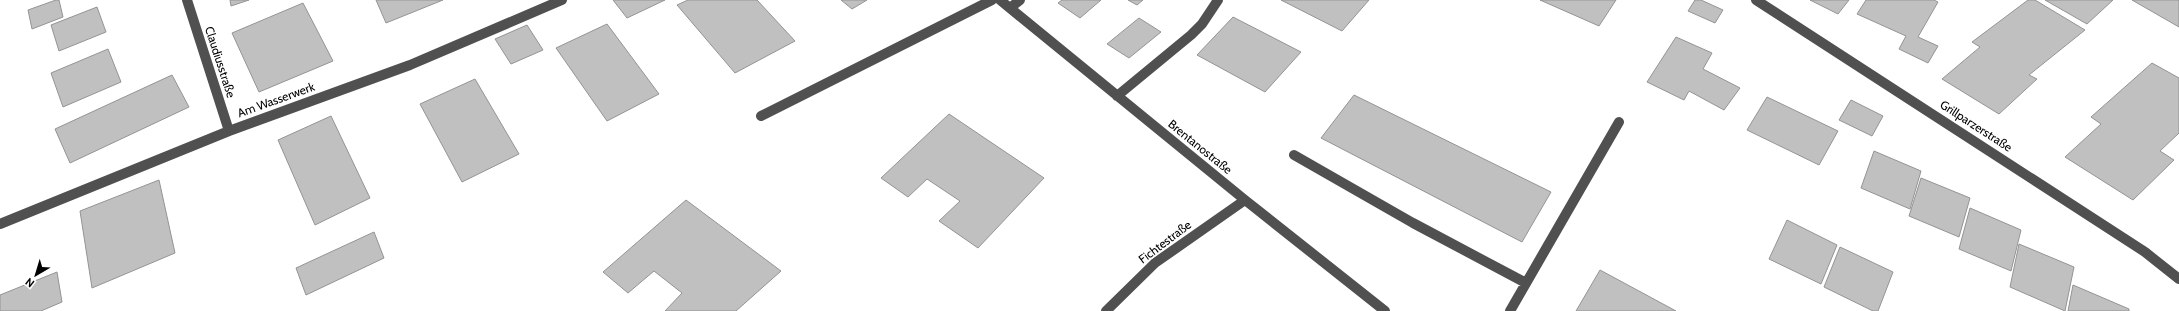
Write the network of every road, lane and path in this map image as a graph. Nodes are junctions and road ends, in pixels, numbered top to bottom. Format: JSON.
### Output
{"nodes":[{"id":1,"x":186,"y":0,"type":"edge"},
{"id":2,"x":562,"y":0,"type":"edge"},
{"id":3,"x":992,"y":0,"type":"edge"},
{"id":4,"x":1000,"y":0,"type":"edge"},
{"id":5,"x":1020,"y":0,"type":"edge"},
{"id":6,"x":1218,"y":0,"type":"edge"},
{"id":7,"x":1756,"y":0,"type":"edge"},
{"id":8,"x":1010,"y":8,"type":"junction"},
{"id":9,"x":1117,"y":96,"type":"junction"},
{"id":10,"x":762,"y":116,"type":"dead end"},
{"id":11,"x":1619,"y":122,"type":"dead end"},
{"id":12,"x":230,"y":131,"type":"junction"},
{"id":13,"x":1294,"y":155,"type":"dead end"},
{"id":14,"x":1245,"y":200,"type":"junction"},
{"id":15,"x":0,"y":224,"type":"edge"},
{"id":16,"x":2179,"y":279,"type":"edge"},
{"id":17,"x":1526,"y":283,"type":"junction"},
{"id":18,"x":1106,"y":311,"type":"edge"},
{"id":19,"x":1384,"y":311,"type":"edge"},
{"id":20,"x":1510,"y":311,"type":"edge"}],
"edges":[{"from":1,"to":12,"type":"street","name":"Claudiusstraße"},
{"from":2,"to":12,"type":"street","name":"Am Wasserwerk"},
{"from":3,"to":10,"type":"street"},
{"from":4,"to":8,"type":"street","name":"Brentanostraße"},
{"from":5,"to":8,"type":"street"},
{"from":6,"to":9,"type":"street"},
{"from":7,"to":16,"type":"street","name":"Grillparzerstraße"},
{"from":8,"to":9,"type":"street","name":"Brentanostraße"},
{"from":9,"to":14,"type":"street","name":"Brentanostraße"},
{"from":11,"to":17,"type":"street"},
{"from":12,"to":15,"type":"street","name":"Am Wasserwerk"},
{"from":13,"to":17,"type":"street"},
{"from":14,"to":18,"type":"street","name":"Fichtestraße"},
{"from":14,"to":19,"type":"street","name":"Brentanostraße"},
{"from":17,"to":20,"type":"street"}]}
